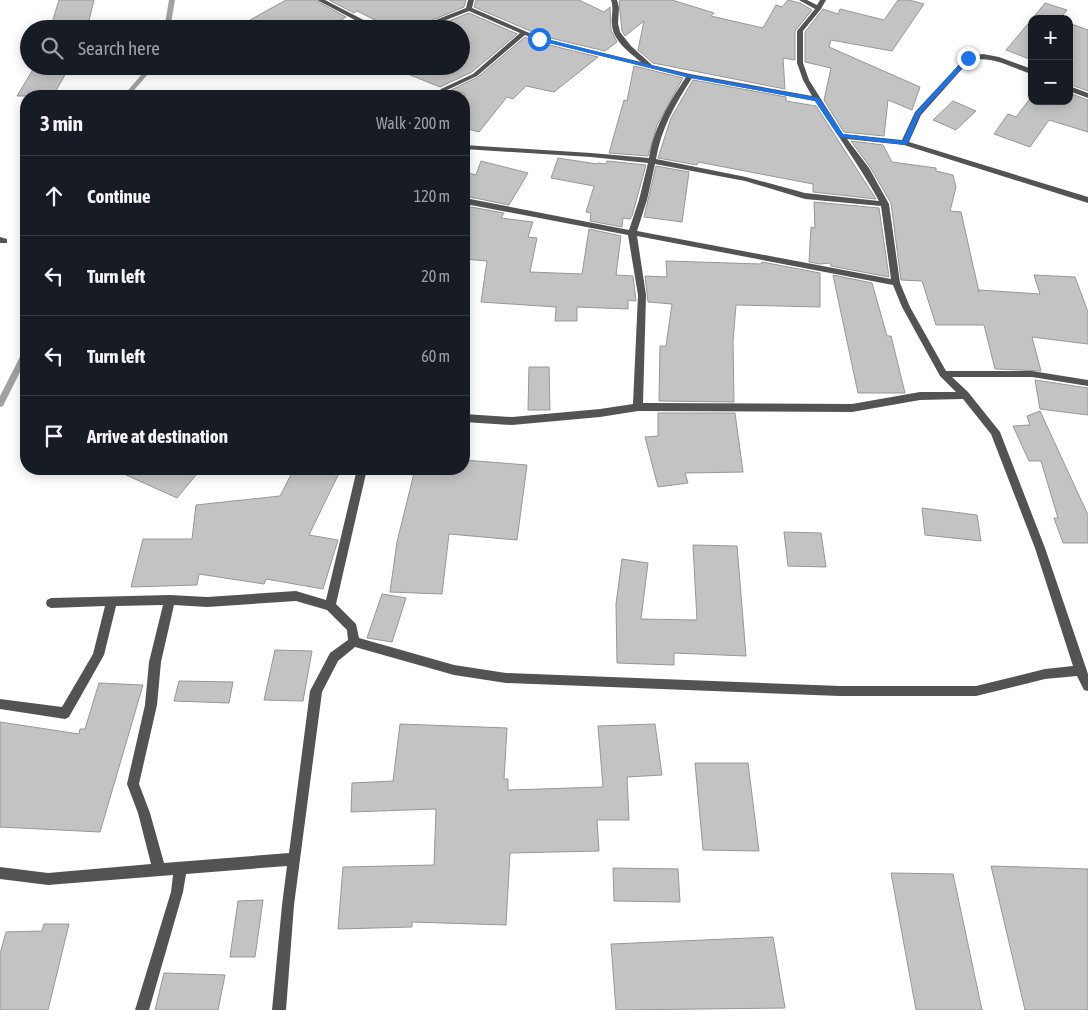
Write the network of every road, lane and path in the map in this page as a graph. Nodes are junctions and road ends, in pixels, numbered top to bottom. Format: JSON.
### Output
{"nodes":[{"id":1,"x":320,"y":0,"type":"edge"},
{"id":2,"x":471,"y":0,"type":"edge"},
{"id":3,"x":614,"y":0,"type":"edge"},
{"id":4,"x":802,"y":0,"type":"edge"},
{"id":5,"x":821,"y":4,"type":"edge"},
{"id":6,"x":469,"y":9,"type":"junction"},
{"id":7,"x":360,"y":20,"type":"edge"},
{"id":8,"x":440,"y":20,"type":"edge"},
{"id":9,"x":525,"y":32,"type":"junction"},
{"id":10,"x":649,"y":66,"type":"junction"},
{"id":11,"x":1028,"y":70,"type":"edge"},
{"id":12,"x":690,"y":76,"type":"junction"},
{"id":13,"x":442,"y":90,"type":"edge"},
{"id":14,"x":1073,"y":90,"type":"edge"},
{"id":15,"x":1088,"y":96,"type":"edge"},
{"id":16,"x":817,"y":100,"type":"junction"},
{"id":17,"x":841,"y":136,"type":"junction"},
{"id":18,"x":905,"y":143,"type":"junction"},
{"id":19,"x":470,"y":147,"type":"edge"},
{"id":20,"x":652,"y":162,"type":"junction"},
{"id":21,"x":1088,"y":200,"type":"edge"},
{"id":22,"x":470,"y":202,"type":"edge"},
{"id":23,"x":885,"y":204,"type":"junction"},
{"id":24,"x":632,"y":233,"type":"junction"},
{"id":25,"x":896,"y":283,"type":"junction"},
{"id":26,"x":943,"y":374,"type":"junction"},
{"id":27,"x":1088,"y":383,"type":"edge"},
{"id":28,"x":965,"y":395,"type":"junction"},
{"id":29,"x":638,"y":407,"type":"junction"},
{"id":30,"x":470,"y":418,"type":"edge"},
{"id":31,"x":361,"y":475,"type":"edge"},
{"id":32,"x":170,"y":600,"type":"junction"},
{"id":33,"x":112,"y":601,"type":"junction"},
{"id":34,"x":51,"y":603,"type":"dead end"},
{"id":35,"x":330,"y":606,"type":"junction"},
{"id":36,"x":354,"y":642,"type":"junction"},
{"id":37,"x":1080,"y":670,"type":"junction"},
{"id":38,"x":1088,"y":686,"type":"edge"},
{"id":39,"x":0,"y":704,"type":"edge"},
{"id":40,"x":294,"y":859,"type":"junction"},
{"id":41,"x":180,"y":868,"type":"junction"},
{"id":42,"x":159,"y":869,"type":"junction"},
{"id":43,"x":0,"y":873,"type":"edge"},
{"id":44,"x":142,"y":1010,"type":"edge"},
{"id":45,"x":279,"y":1010,"type":"edge"}],
"edges":[{"from":1,"to":7,"type":"street"},
{"from":2,"to":6,"type":"street"},
{"from":3,"to":10,"type":"street"},
{"from":4,"to":5,"type":"street"},
{"from":5,"to":16,"type":"street"},
{"from":6,"to":8,"type":"street"},
{"from":6,"to":9,"type":"street"},
{"from":9,"to":10,"type":"street"},
{"from":9,"to":13,"type":"street"},
{"from":10,"to":12,"type":"street"},
{"from":11,"to":18,"type":"street"},
{"from":12,"to":16,"type":"street"},
{"from":12,"to":20,"type":"street"},
{"from":14,"to":15,"type":"street"},
{"from":16,"to":17,"type":"street"},
{"from":17,"to":18,"type":"street"},
{"from":17,"to":23,"type":"street"},
{"from":18,"to":21,"type":"street"},
{"from":19,"to":20,"type":"street"},
{"from":20,"to":23,"type":"street"},
{"from":20,"to":24,"type":"street"},
{"from":22,"to":24,"type":"street"},
{"from":23,"to":25,"type":"street"},
{"from":24,"to":25,"type":"street"},
{"from":24,"to":29,"type":"street"},
{"from":25,"to":26,"type":"street"},
{"from":26,"to":27,"type":"street"},
{"from":26,"to":28,"type":"street"},
{"from":28,"to":29,"type":"street"},
{"from":28,"to":37,"type":"street"},
{"from":29,"to":30,"type":"street"},
{"from":31,"to":35,"type":"street"},
{"from":32,"to":33,"type":"street"},
{"from":32,"to":35,"type":"street"},
{"from":32,"to":42,"type":"street"},
{"from":33,"to":34,"type":"street"},
{"from":33,"to":39,"type":"street"},
{"from":35,"to":36,"type":"street"},
{"from":36,"to":37,"type":"street"},
{"from":36,"to":40,"type":"street"},
{"from":37,"to":38,"type":"street"},
{"from":40,"to":41,"type":"street"},
{"from":40,"to":45,"type":"street"},
{"from":41,"to":42,"type":"street"},
{"from":41,"to":44,"type":"street"},
{"from":42,"to":43,"type":"street"}]}
